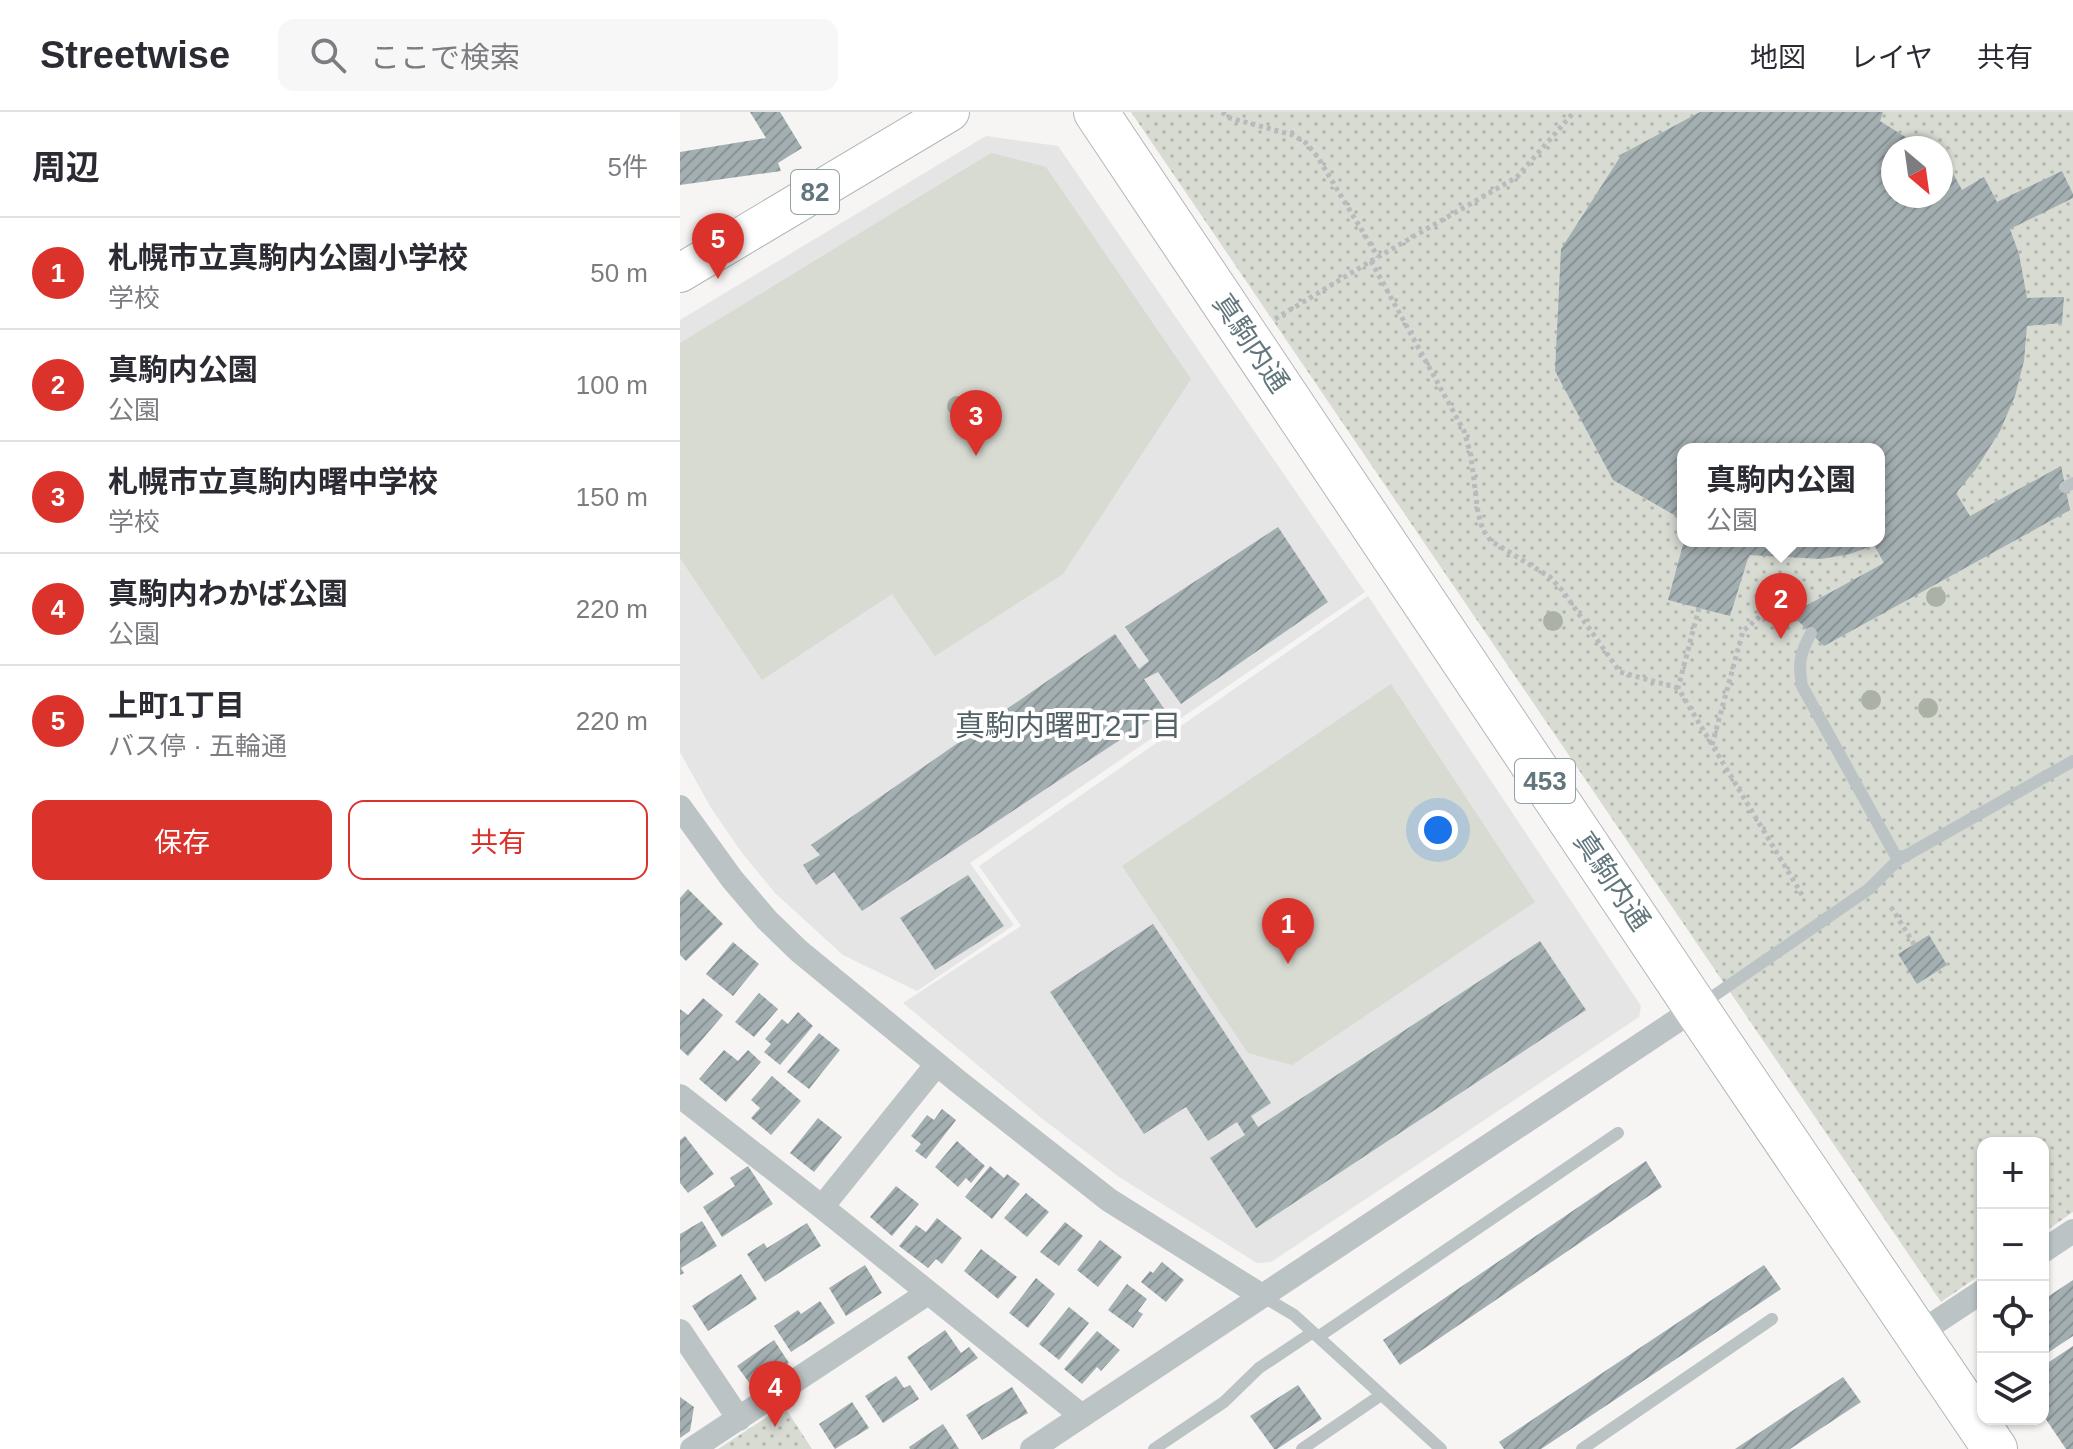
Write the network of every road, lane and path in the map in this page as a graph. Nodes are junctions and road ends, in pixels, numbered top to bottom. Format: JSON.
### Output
{"nodes":[{"id":1,"x":950,"y":112,"type":"edge"},
{"id":2,"x":1096,"y":112,"type":"edge"},
{"id":3,"x":1222,"y":112,"type":"edge"},
{"id":4,"x":1574,"y":112,"type":"edge"},
{"id":5,"x":1378,"y":257,"type":"junction"},
{"id":6,"x":1371,"y":261,"type":"junction"},
{"id":7,"x":680,"y":273,"type":"edge"},
{"id":8,"x":1267,"y":324,"type":"dead end"},
{"id":9,"x":1699,"y":608,"type":"dead end"},
{"id":10,"x":1764,"y":613,"type":"dead end"},
{"id":11,"x":1811,"y":633,"type":"dead end"},
{"id":12,"x":1678,"y":688,"type":"junction"},
{"id":13,"x":1712,"y":745,"type":"junction"},
{"id":14,"x":2073,"y":761,"type":"edge"},
{"id":15,"x":680,"y":807,"type":"edge"},
{"id":16,"x":1898,"y":860,"type":"junction"},
{"id":17,"x":1804,"y":898,"type":"dead end"},
{"id":18,"x":1891,"y":907,"type":"dead end"},
{"id":19,"x":1914,"y":944,"type":"dead end"},
{"id":20,"x":1696,"y":1008,"type":"junction"},
{"id":21,"x":937,"y":1064,"type":"junction"},
{"id":22,"x":680,"y":1096,"type":"edge"},
{"id":23,"x":1618,"y":1133,"type":"dead end"},
{"id":24,"x":822,"y":1207,"type":"junction"},
{"id":25,"x":2072,"y":1233,"type":"edge"},
{"id":26,"x":2049,"y":1247,"type":"edge"},
{"id":27,"x":928,"y":1293,"type":"junction"},
{"id":28,"x":1977,"y":1295,"type":"edge"},
{"id":29,"x":1262,"y":1296,"type":"junction"},
{"id":30,"x":1772,"y":1319,"type":"dead end"},
{"id":31,"x":680,"y":1331,"type":"edge"},
{"id":32,"x":1315,"y":1334,"type":"junction"},
{"id":33,"x":1918,"y":1334,"type":"junction"},
{"id":34,"x":1381,"y":1395,"type":"junction"},
{"id":35,"x":1082,"y":1416,"type":"junction"},
{"id":36,"x":739,"y":1419,"type":"junction"},
{"id":37,"x":692,"y":1449,"type":"edge"},
{"id":38,"x":1032,"y":1449,"type":"edge"},
{"id":39,"x":1154,"y":1449,"type":"edge"},
{"id":40,"x":1302,"y":1449,"type":"edge"},
{"id":41,"x":1441,"y":1449,"type":"edge"},
{"id":42,"x":1582,"y":1449,"type":"edge"},
{"id":43,"x":1995,"y":1449,"type":"edge"}],
"edges":[{"from":1,"to":7,"type":"main road","number":"82"},
{"from":2,"to":20,"type":"highway","name":"真駒内通","number":"453"},
{"from":3,"to":5,"type":"path"},
{"from":4,"to":5,"type":"path"},
{"from":5,"to":6,"type":"path"},
{"from":6,"to":8,"type":"path"},
{"from":6,"to":12,"type":"path"},
{"from":9,"to":12,"type":"path"},
{"from":10,"to":13,"type":"path"},
{"from":11,"to":16,"type":"lane"},
{"from":12,"to":13,"type":"path"},
{"from":13,"to":17,"type":"path"},
{"from":14,"to":16,"type":"lane"},
{"from":15,"to":21,"type":"street"},
{"from":16,"to":20,"type":"lane"},
{"from":18,"to":19,"type":"path"},
{"from":20,"to":29,"type":"street"},
{"from":20,"to":33,"type":"highway","name":"真駒内通","number":"453"},
{"from":21,"to":24,"type":"street"},
{"from":21,"to":29,"type":"street"},
{"from":22,"to":24,"type":"street"},
{"from":23,"to":32,"type":"lane"},
{"from":24,"to":27,"type":"street"},
{"from":25,"to":26,"type":"street"},
{"from":27,"to":35,"type":"street"},
{"from":27,"to":36,"type":"street"},
{"from":28,"to":33,"type":"street"},
{"from":29,"to":32,"type":"lane"},
{"from":29,"to":35,"type":"street"},
{"from":30,"to":42,"type":"lane"},
{"from":31,"to":36,"type":"street"},
{"from":32,"to":34,"type":"lane"},
{"from":32,"to":39,"type":"lane"},
{"from":33,"to":43,"type":"highway","name":"真駒内通","number":"453"},
{"from":34,"to":40,"type":"lane"},
{"from":34,"to":41,"type":"lane"},
{"from":35,"to":38,"type":"street"},
{"from":36,"to":37,"type":"street"}]}
